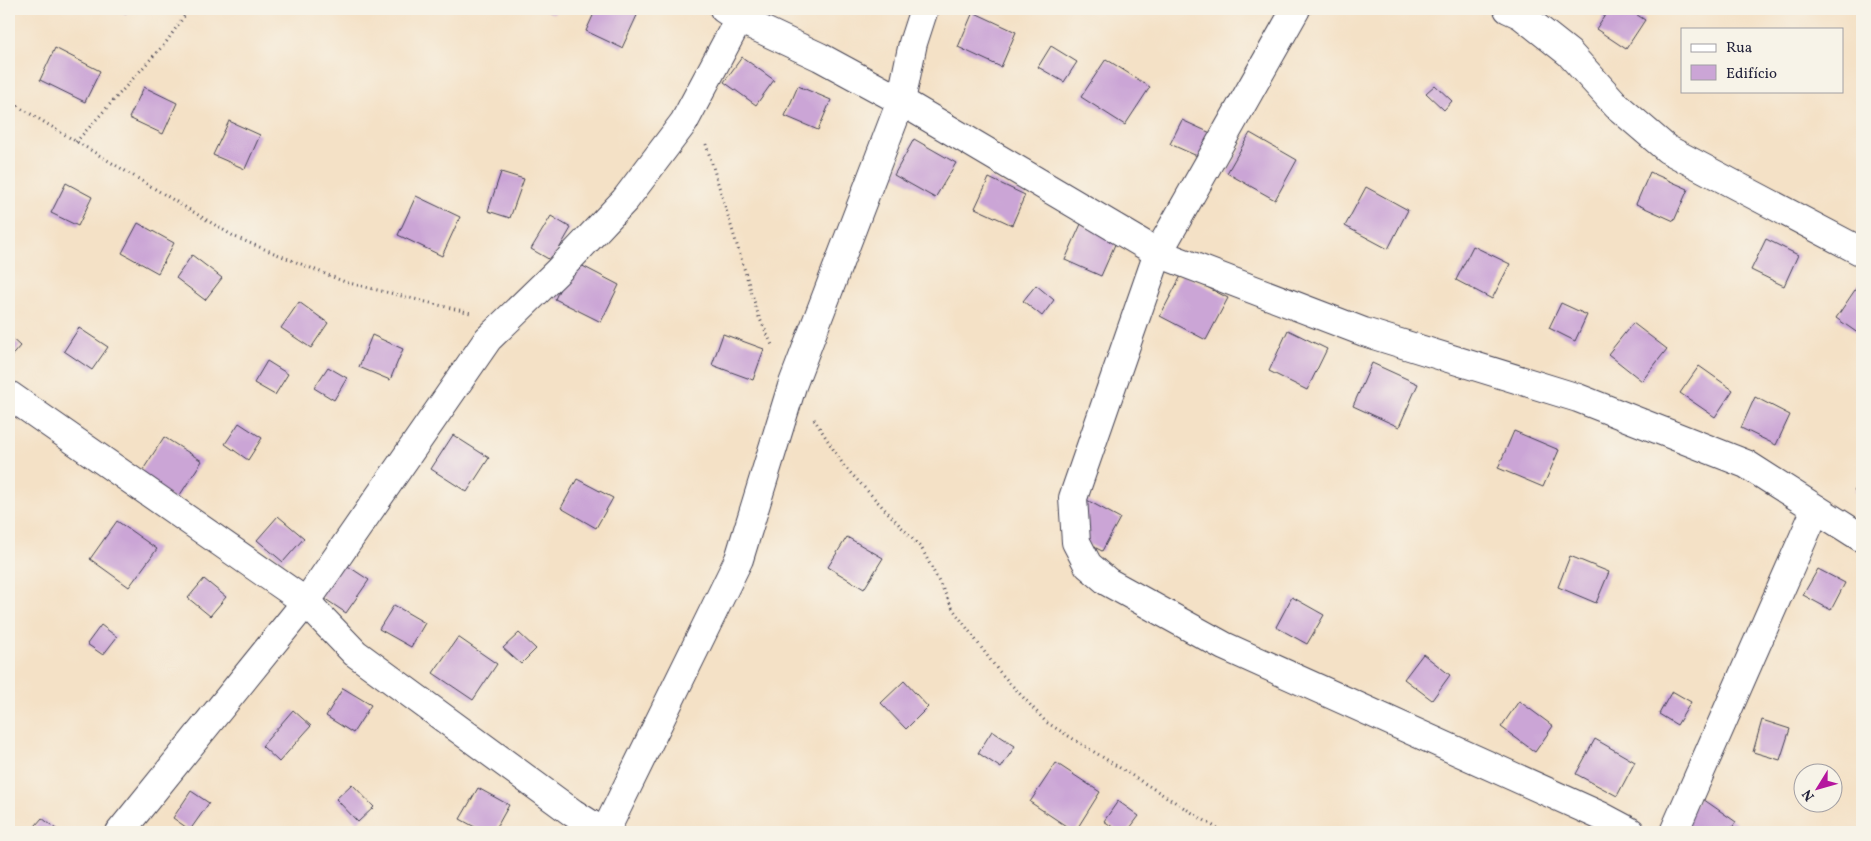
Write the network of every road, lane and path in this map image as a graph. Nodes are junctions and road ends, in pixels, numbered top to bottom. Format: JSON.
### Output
{"nodes":[{"id":1,"x":188,"y":9,"type":"edge"},
{"id":2,"x":924,"y":9,"type":"edge"},
{"id":3,"x":1296,"y":9,"type":"edge"},
{"id":4,"x":1508,"y":9,"type":"edge"},
{"id":5,"x":732,"y":14,"type":"edge"},
{"id":6,"x":901,"y":101,"type":"junction"},
{"id":7,"x":9,"y":102,"type":"edge"},
{"id":8,"x":694,"y":105,"type":"junction"},
{"id":9,"x":76,"y":142,"type":"junction"},
{"id":10,"x":1862,"y":252,"type":"edge"},
{"id":11,"x":1158,"y":253,"type":"junction"},
{"id":12,"x":505,"y":322,"type":"junction"},
{"id":13,"x":792,"y":386,"type":"junction"},
{"id":14,"x":9,"y":395,"type":"edge"},
{"id":15,"x":1816,"y":508,"type":"junction"},
{"id":16,"x":1862,"y":538,"type":"edge"},
{"id":17,"x":306,"y":602,"type":"junction"},
{"id":18,"x":1594,"y":824,"type":"edge"},
{"id":19,"x":120,"y":832,"type":"edge"},
{"id":20,"x":604,"y":832,"type":"edge"},
{"id":21,"x":1223,"y":832,"type":"edge"},
{"id":22,"x":1630,"y":832,"type":"edge"},
{"id":23,"x":1674,"y":832,"type":"edge"}],
"edges":[{"from":1,"to":9,"type":"path"},
{"from":2,"to":6,"type":"street"},
{"from":3,"to":11,"type":"street"},
{"from":4,"to":10,"type":"street"},
{"from":5,"to":6,"type":"street"},
{"from":5,"to":8,"type":"street"},
{"from":6,"to":11,"type":"street"},
{"from":6,"to":13,"type":"street"},
{"from":7,"to":9,"type":"path"},
{"from":8,"to":12,"type":"street"},
{"from":8,"to":13,"type":"path"},
{"from":9,"to":12,"type":"path"},
{"from":11,"to":15,"type":"street"},
{"from":11,"to":18,"type":"street"},
{"from":12,"to":17,"type":"street"},
{"from":13,"to":20,"type":"street"},
{"from":13,"to":21,"type":"path"},
{"from":14,"to":17,"type":"street"},
{"from":15,"to":16,"type":"street"},
{"from":15,"to":23,"type":"street"},
{"from":17,"to":19,"type":"street"},
{"from":17,"to":20,"type":"street"},
{"from":18,"to":22,"type":"street"}]}
